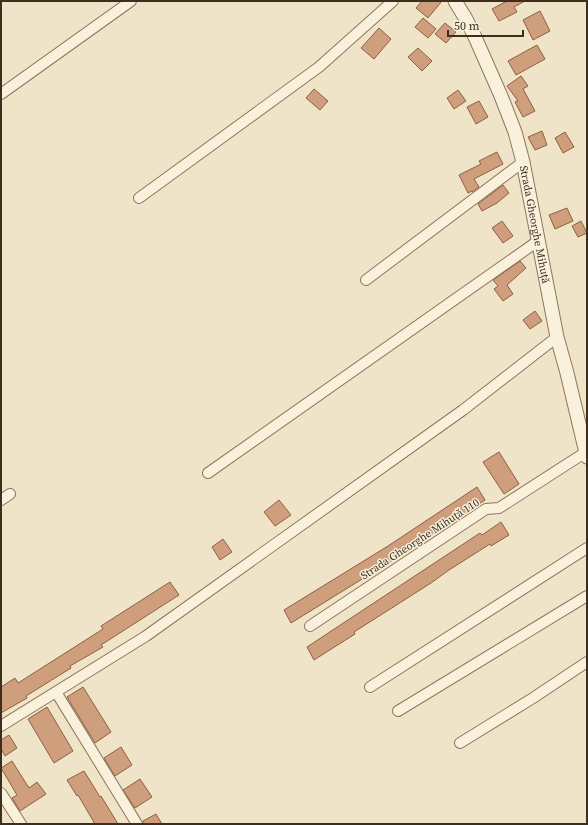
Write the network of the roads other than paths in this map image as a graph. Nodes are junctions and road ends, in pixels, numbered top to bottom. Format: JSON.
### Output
{"nodes":[{"id":1,"x":131,"y":1,"type":"edge"},
{"id":2,"x":393,"y":1,"type":"edge"},
{"id":3,"x":455,"y":1,"type":"edge"},
{"id":4,"x":1,"y":94,"type":"edge"},
{"id":5,"x":523,"y":162,"type":"junction"},
{"id":6,"x":140,"y":198,"type":"dead end"},
{"id":7,"x":538,"y":241,"type":"junction"},
{"id":8,"x":366,"y":280,"type":"dead end"},
{"id":9,"x":557,"y":337,"type":"junction"},
{"id":10,"x":586,"y":455,"type":"edge"},
{"id":11,"x":208,"y":473,"type":"dead end"},
{"id":12,"x":10,"y":494,"type":"dead end"},
{"id":13,"x":1,"y":500,"type":"edge"},
{"id":14,"x":587,"y":548,"type":"edge"},
{"id":15,"x":587,"y":596,"type":"edge"},
{"id":16,"x":310,"y":626,"type":"dead end"},
{"id":17,"x":587,"y":662,"type":"edge"},
{"id":18,"x":370,"y":687,"type":"dead end"},
{"id":19,"x":56,"y":692,"type":"junction"},
{"id":20,"x":398,"y":711,"type":"dead end"},
{"id":21,"x":1,"y":726,"type":"edge"},
{"id":22,"x":460,"y":743,"type":"dead end"},
{"id":23,"x":1,"y":793,"type":"edge"},
{"id":24,"x":21,"y":824,"type":"edge"},
{"id":25,"x":137,"y":824,"type":"edge"}],
"edges":[{"from":1,"to":4,"type":"street"},
{"from":2,"to":6,"type":"street"},
{"from":3,"to":5,"type":"street","name":"Strada Gheorghe Mihuță"},
{"from":5,"to":7,"type":"street","name":"Strada Gheorghe Mihuță"},
{"from":5,"to":8,"type":"street"},
{"from":7,"to":9,"type":"street","name":"Strada Gheorghe Mihuță"},
{"from":7,"to":11,"type":"street"},
{"from":9,"to":10,"type":"street","name":"Strada Gheorghe Mihuță"},
{"from":9,"to":19,"type":"street"},
{"from":10,"to":16,"type":"street","name":"Strada Gheorghe Mihuță 110"},
{"from":12,"to":13,"type":"street"},
{"from":14,"to":18,"type":"street"},
{"from":15,"to":20,"type":"street"},
{"from":17,"to":22,"type":"street"},
{"from":19,"to":21,"type":"street"},
{"from":19,"to":25,"type":"street"},
{"from":23,"to":24,"type":"street"}]}
